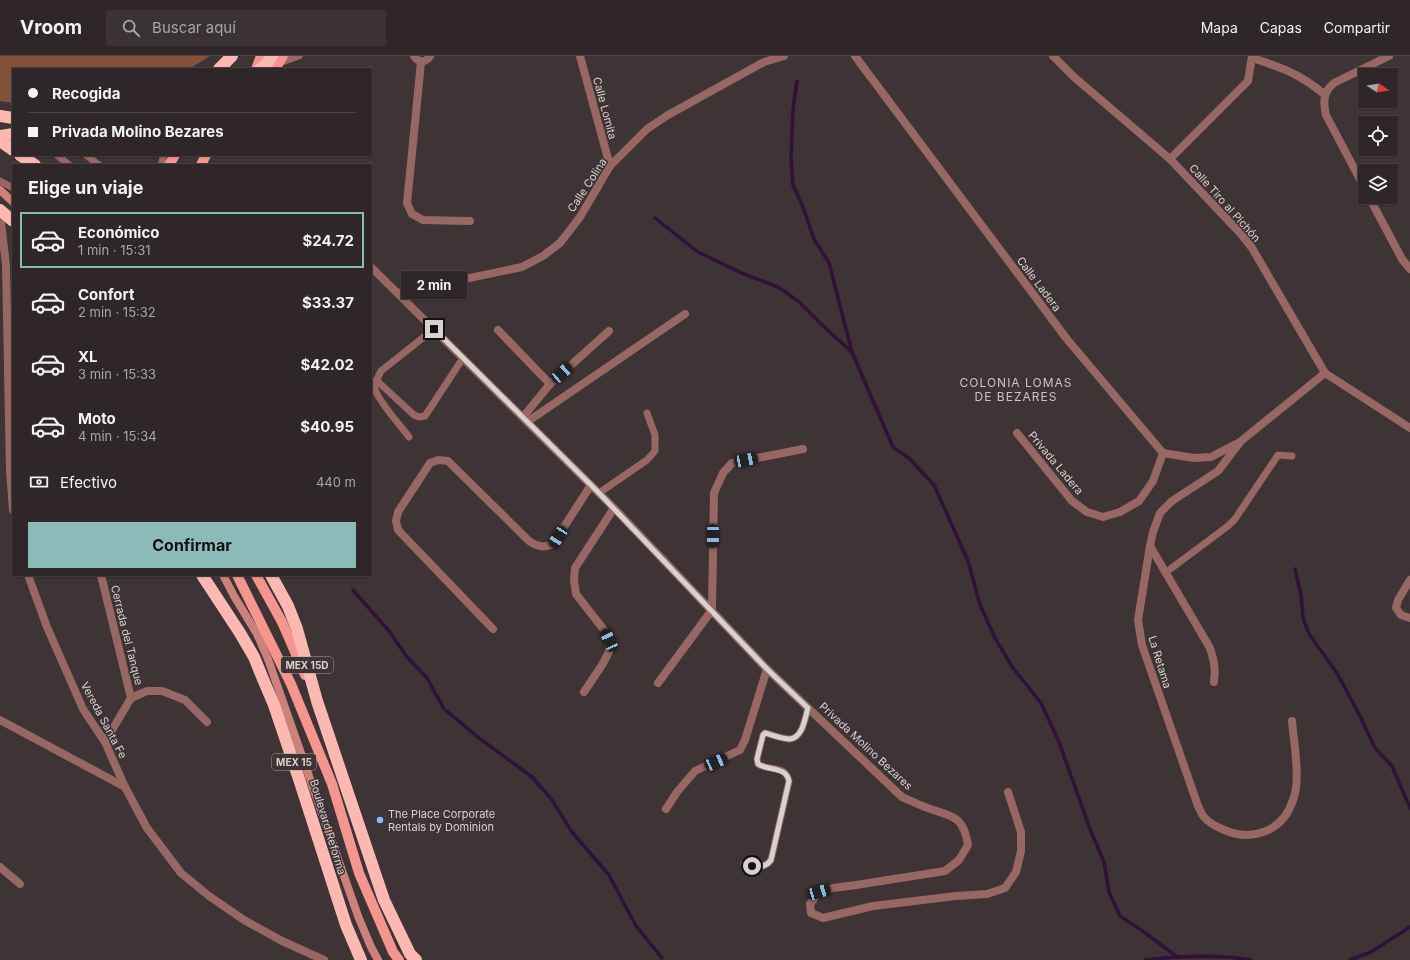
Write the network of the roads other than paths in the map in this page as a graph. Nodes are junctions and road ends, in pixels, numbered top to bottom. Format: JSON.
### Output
{"nodes":[{"id":1,"x":234,"y":56,"type":"edge"},
{"id":2,"x":261,"y":56,"type":"edge"},
{"id":3,"x":299,"y":56,"type":"edge"},
{"id":4,"x":414,"y":56,"type":"edge"},
{"id":5,"x":430,"y":56,"type":"edge"},
{"id":6,"x":580,"y":56,"type":"edge"},
{"id":7,"x":784,"y":56,"type":"edge"},
{"id":8,"x":855,"y":56,"type":"edge"},
{"id":9,"x":1053,"y":56,"type":"edge"},
{"id":10,"x":1389,"y":56,"type":"edge"},
{"id":11,"x":1252,"y":57,"type":"edge"},
{"id":12,"x":277,"y":61,"type":"edge"},
{"id":13,"x":421,"y":62,"type":"junction"},
{"id":14,"x":220,"y":68,"type":"edge"},
{"id":15,"x":228,"y":68,"type":"edge"},
{"id":16,"x":256,"y":68,"type":"edge"},
{"id":17,"x":262,"y":68,"type":"edge"},
{"id":18,"x":1324,"y":94,"type":"junction"},
{"id":19,"x":12,"y":134,"type":"edge"},
{"id":20,"x":0,"y":136,"type":"edge"},
{"id":21,"x":0,"y":141,"type":"edge"},
{"id":22,"x":12,"y":149,"type":"edge"},
{"id":23,"x":22,"y":156,"type":"edge"},
{"id":24,"x":58,"y":156,"type":"edge"},
{"id":25,"x":87,"y":156,"type":"edge"},
{"id":26,"x":1170,"y":159,"type":"junction"},
{"id":27,"x":34,"y":164,"type":"edge"},
{"id":28,"x":68,"y":164,"type":"edge"},
{"id":29,"x":98,"y":164,"type":"edge"},
{"id":30,"x":610,"y":166,"type":"junction"},
{"id":31,"x":1358,"y":176,"type":"edge"},
{"id":32,"x":0,"y":181,"type":"edge"},
{"id":33,"x":12,"y":187,"type":"edge"},
{"id":34,"x":0,"y":190,"type":"edge"},
{"id":35,"x":12,"y":201,"type":"edge"},
{"id":36,"x":1373,"y":204,"type":"edge"},
{"id":37,"x":0,"y":210,"type":"edge"},
{"id":38,"x":0,"y":214,"type":"edge"},
{"id":39,"x":12,"y":220,"type":"edge"},
{"id":40,"x":470,"y":221,"type":"dead end"},
{"id":41,"x":372,"y":268,"type":"edge"},
{"id":42,"x":1410,"y":269,"type":"edge"},
{"id":43,"x":398,"y":293,"type":"junction"},
{"id":44,"x":685,"y":314,"type":"dead end"},
{"id":45,"x":434,"y":329,"type":"junction"},
{"id":46,"x":498,"y":330,"type":"dead end"},
{"id":47,"x":609,"y":331,"type":"dead end"},
{"id":48,"x":463,"y":358,"type":"junction"},
{"id":49,"x":1325,"y":373,"type":"junction"},
{"id":50,"x":376,"y":380,"type":"junction"},
{"id":51,"x":550,"y":384,"type":"junction"},
{"id":52,"x":647,"y":414,"type":"dead end"},
{"id":53,"x":525,"y":420,"type":"junction"},
{"id":54,"x":1410,"y":428,"type":"edge"},
{"id":55,"x":1017,"y":433,"type":"dead end"},
{"id":56,"x":409,"y":437,"type":"dead end"},
{"id":57,"x":1241,"y":442,"type":"junction"},
{"id":58,"x":803,"y":449,"type":"dead end"},
{"id":59,"x":1163,"y":453,"type":"junction"},
{"id":60,"x":1292,"y":456,"type":"dead end"},
{"id":61,"x":591,"y":485,"type":"junction"},
{"id":62,"x":599,"y":493,"type":"junction"},
{"id":63,"x":12,"y":497,"type":"edge"},
{"id":64,"x":614,"y":508,"type":"junction"},
{"id":65,"x":1150,"y":546,"type":"junction"},
{"id":66,"x":1165,"y":573,"type":"junction"},
{"id":67,"x":28,"y":576,"type":"edge"},
{"id":68,"x":101,"y":576,"type":"edge"},
{"id":69,"x":203,"y":576,"type":"edge"},
{"id":70,"x":224,"y":576,"type":"edge"},
{"id":71,"x":237,"y":576,"type":"edge"},
{"id":72,"x":257,"y":576,"type":"edge"},
{"id":73,"x":272,"y":576,"type":"edge"},
{"id":74,"x":1410,"y":580,"type":"edge"},
{"id":75,"x":712,"y":610,"type":"junction"},
{"id":76,"x":1410,"y":618,"type":"edge"},
{"id":77,"x":493,"y":629,"type":"dead end"},
{"id":78,"x":767,"y":669,"type":"junction"},
{"id":79,"x":1214,"y":682,"type":"dead end"},
{"id":80,"x":658,"y":683,"type":"dead end"},
{"id":81,"x":584,"y":692,"type":"dead end"},
{"id":82,"x":131,"y":698,"type":"junction"},
{"id":83,"x":317,"y":701,"type":"junction"},
{"id":84,"x":808,"y":708,"type":"junction"},
{"id":85,"x":0,"y":720,"type":"edge"},
{"id":86,"x":1292,"y":721,"type":"dead end"},
{"id":87,"x":207,"y":722,"type":"dead end"},
{"id":88,"x":105,"y":742,"type":"junction"},
{"id":89,"x":125,"y":787,"type":"junction"},
{"id":90,"x":1008,"y":792,"type":"dead end"},
{"id":91,"x":666,"y":809,"type":"dead end"},
{"id":92,"x":744,"y":864,"type":"dead end"},
{"id":93,"x":0,"y":867,"type":"edge"},
{"id":94,"x":20,"y":884,"type":"dead end"},
{"id":95,"x":324,"y":960,"type":"edge"},
{"id":96,"x":361,"y":960,"type":"edge"},
{"id":97,"x":378,"y":960,"type":"edge"},
{"id":98,"x":399,"y":960,"type":"edge"},
{"id":99,"x":416,"y":960,"type":"edge"}],
"edges":[{"from":1,"to":14,"type":"highway"},
{"from":1,"to":15,"type":"main road"},
{"from":2,"to":16,"type":"main road"},
{"from":3,"to":12,"type":"lane"},
{"from":4,"to":13,"type":"street"},
{"from":5,"to":13,"type":"street"},
{"from":6,"to":30,"type":"street","name":"Calle Lomita"},
{"from":7,"to":30,"type":"street","name":"Calle Colina"},
{"from":8,"to":59,"type":"street","name":"Calle Ladera"},
{"from":9,"to":26,"type":"street","name":"Calle Tiro al Pichón"},
{"from":10,"to":18,"type":"street"},
{"from":11,"to":18,"type":"street"},
{"from":11,"to":26,"type":"street"},
{"from":12,"to":17,"type":"highway"},
{"from":13,"to":40,"type":"street"},
{"from":18,"to":31,"type":"street"},
{"from":19,"to":20,"type":"highway"},
{"from":21,"to":22,"type":"highway"},
{"from":23,"to":27,"type":"highway"},
{"from":24,"to":28,"type":"lane"},
{"from":25,"to":29,"type":"lane"},
{"from":26,"to":49,"type":"street","name":"Calle Tiro al Pichón"},
{"from":30,"to":43,"type":"street","name":"Calle Colina"},
{"from":32,"to":33,"type":"lane"},
{"from":34,"to":35,"type":"main road"},
{"from":36,"to":42,"type":"street"},
{"from":37,"to":39,"type":"highway"},
{"from":38,"to":63,"type":"street"},
{"from":41,"to":43,"type":"street","name":"Privada Molino Bezares"},
{"from":43,"to":45,"type":"street","name":"Privada Molino Bezares"},
{"from":44,"to":53,"type":"street"},
{"from":45,"to":48,"type":"street","name":"Privada Molino Bezares"},
{"from":45,"to":50,"type":"lane"},
{"from":46,"to":51,"type":"street"},
{"from":47,"to":51,"type":"street"},
{"from":48,"to":50,"type":"lane"},
{"from":48,"to":53,"type":"street","name":"Privada Molino Bezares"},
{"from":49,"to":54,"type":"street","name":"Calle Tiro al Pichón"},
{"from":49,"to":57,"type":"street","name":"La Retama"},
{"from":50,"to":56,"type":"lane"},
{"from":51,"to":53,"type":"street"},
{"from":52,"to":62,"type":"lane"},
{"from":53,"to":61,"type":"street","name":"Privada Molino Bezares"},
{"from":55,"to":59,"type":"street","name":"Privada Ladera"},
{"from":57,"to":59,"type":"street"},
{"from":57,"to":65,"type":"street","name":"La Retama"},
{"from":58,"to":75,"type":"street"},
{"from":60,"to":66,"type":"lane"},
{"from":61,"to":62,"type":"street","name":"Privada Molino Bezares"},
{"from":61,"to":77,"type":"street"},
{"from":62,"to":64,"type":"street","name":"Privada Molino Bezares"},
{"from":64,"to":75,"type":"street","name":"Privada Molino Bezares"},
{"from":64,"to":81,"type":"street"},
{"from":65,"to":66,"type":"street"},
{"from":65,"to":86,"type":"street","name":"La Retama"},
{"from":66,"to":79,"type":"street"},
{"from":67,"to":88,"type":"street","name":"Vereda Santa Fe"},
{"from":68,"to":82,"type":"street","name":"Cerrada del Tanque"},
{"from":69,"to":96,"type":"highway","name":"Boulevard Reforma","number":"MEX 15"},
{"from":70,"to":97,"type":"main road"},
{"from":71,"to":98,"type":"main road"},
{"from":72,"to":83,"type":"main road"},
{"from":73,"to":83,"type":"highway","number":"MEX 15D"},
{"from":74,"to":76,"type":"street"},
{"from":75,"to":78,"type":"street","name":"Privada Molino Bezares"},
{"from":75,"to":80,"type":"street"},
{"from":78,"to":84,"type":"street","name":"Privada Molino Bezares"},
{"from":78,"to":91,"type":"street"},
{"from":82,"to":87,"type":"street"},
{"from":82,"to":88,"type":"street","name":"Cerrada del Tanque"},
{"from":83,"to":99,"type":"highway"},
{"from":84,"to":90,"type":"street","name":"Privada Molino Bezares"},
{"from":84,"to":92,"type":"lane"},
{"from":85,"to":89,"type":"street"},
{"from":88,"to":89,"type":"street","name":"Vereda Santa Fe"},
{"from":89,"to":95,"type":"street","name":"Vereda Santa Fe"},
{"from":93,"to":94,"type":"street"}]}
